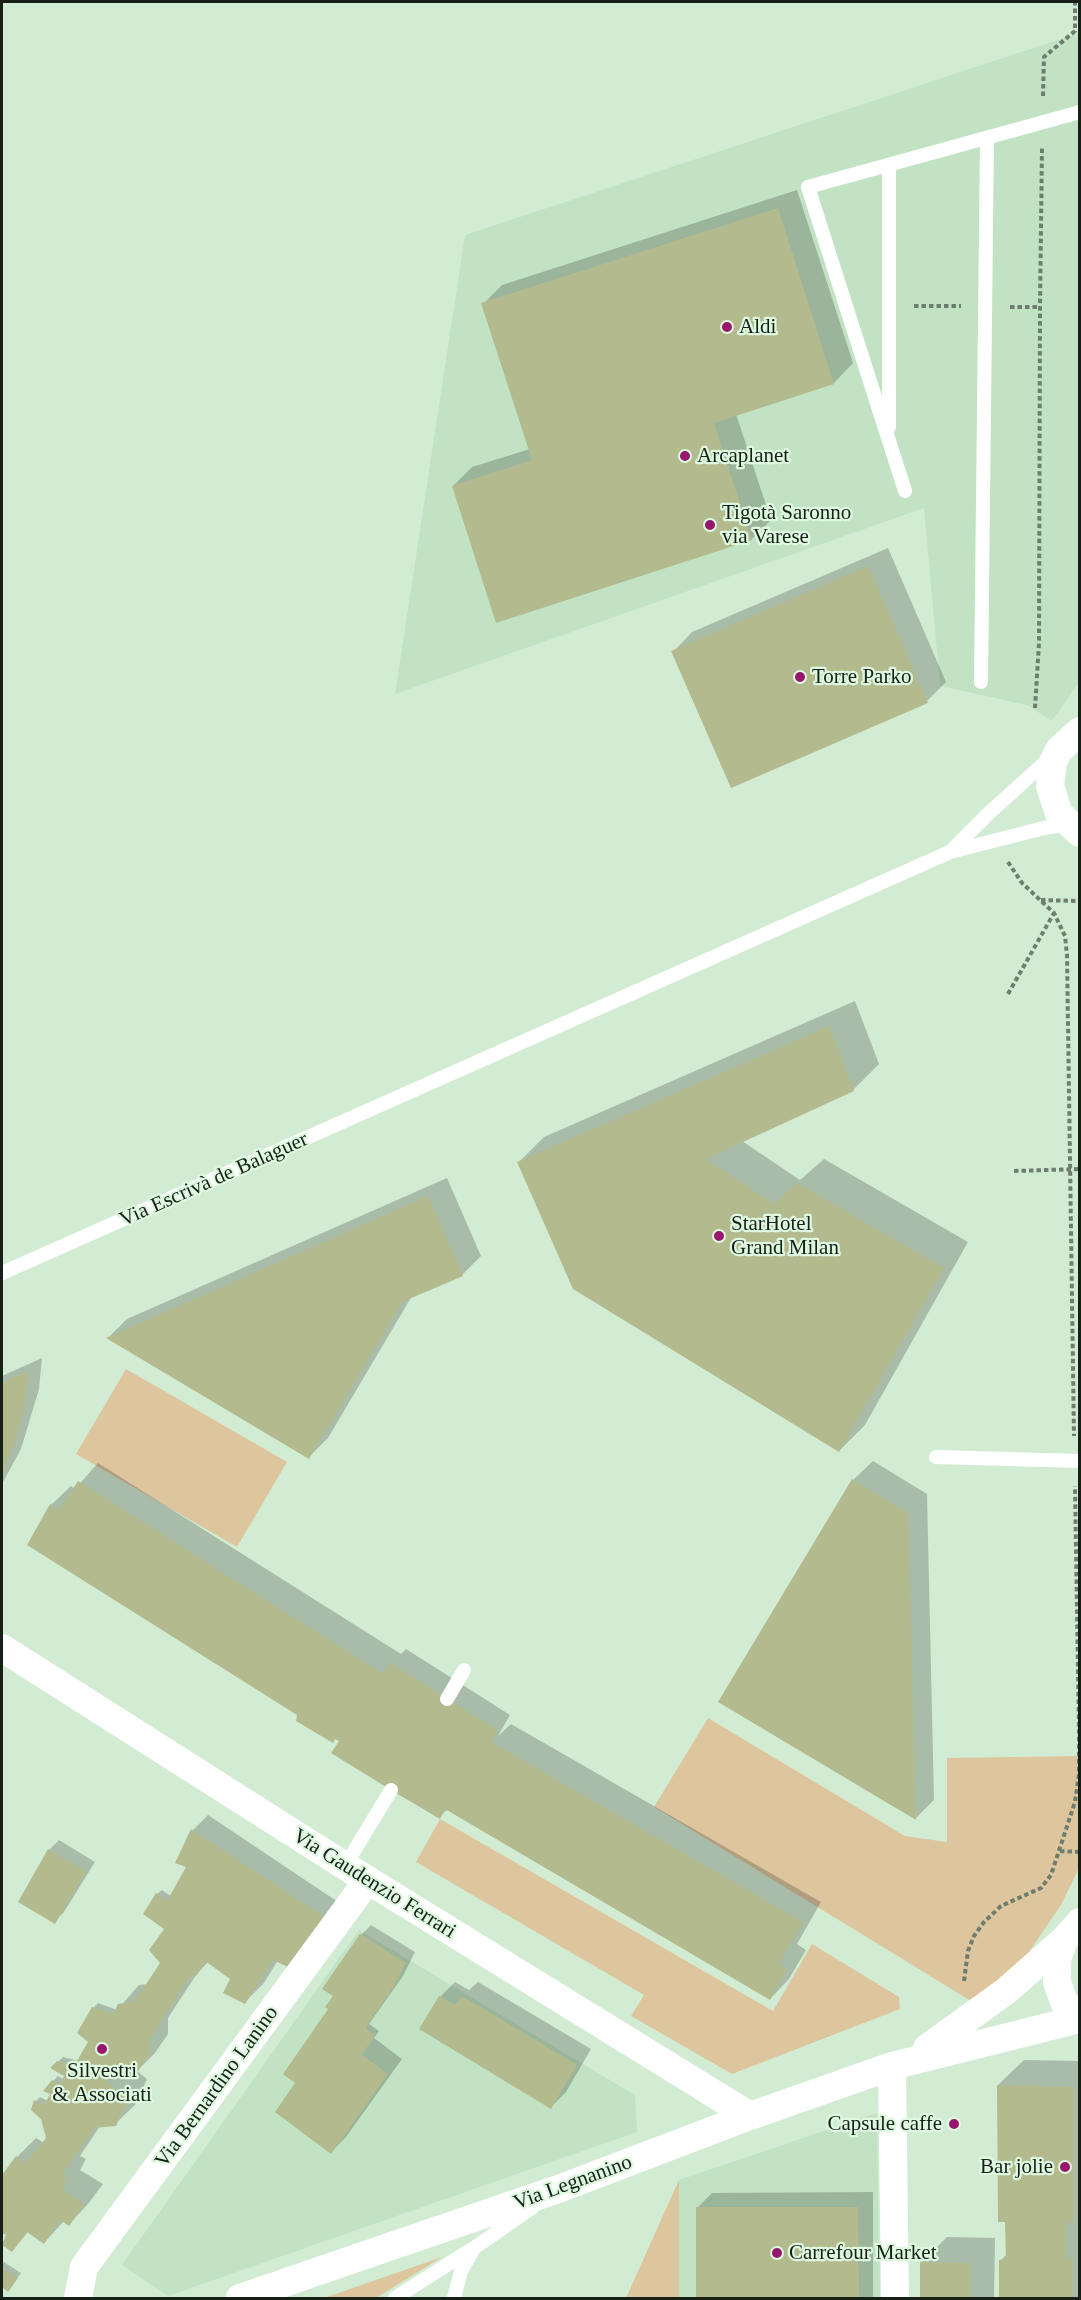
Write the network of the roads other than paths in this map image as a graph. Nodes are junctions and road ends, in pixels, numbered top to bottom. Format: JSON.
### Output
{"nodes":[{"id":1,"x":1080,"y":112,"type":"edge"},
{"id":2,"x":987,"y":138,"type":"junction"},
{"id":3,"x":889,"y":165,"type":"junction"},
{"id":4,"x":889,"y":441,"type":"junction"},
{"id":5,"x":905,"y":491,"type":"dead end"},
{"id":6,"x":981,"y":682,"type":"dead end"},
{"id":7,"x":1074,"y":736,"type":"edge"},
{"id":8,"x":1074,"y":829,"type":"edge"},
{"id":9,"x":950,"y":852,"type":"junction"},
{"id":10,"x":2,"y":1273,"type":"edge"},
{"id":11,"x":936,"y":1457,"type":"dead end"},
{"id":12,"x":1080,"y":1461,"type":"edge"},
{"id":13,"x":2,"y":1648,"type":"edge"},
{"id":14,"x":464,"y":1670,"type":"dead end"},
{"id":15,"x":447,"y":1699,"type":"dead end"},
{"id":16,"x":391,"y":1790,"type":"dead end"},
{"id":17,"x":357,"y":1873,"type":"junction"},
{"id":18,"x":1075,"y":1924,"type":"edge"},
{"id":19,"x":1079,"y":2019,"type":"edge"},
{"id":20,"x":898,"y":2064,"type":"junction"},
{"id":21,"x":750,"y":2116,"type":"junction"},
{"id":22,"x":561,"y":2188,"type":"junction"},
{"id":23,"x":474,"y":2248,"type":"junction"},
{"id":24,"x":78,"y":2298,"type":"edge"},
{"id":25,"x":240,"y":2298,"type":"edge"},
{"id":26,"x":395,"y":2298,"type":"edge"},
{"id":27,"x":454,"y":2298,"type":"edge"},
{"id":28,"x":895,"y":2298,"type":"edge"}],
"edges":[{"from":1,"to":2,"type":"lane"},
{"from":2,"to":3,"type":"lane"},
{"from":2,"to":6,"type":"lane"},
{"from":3,"to":4,"type":"lane"},
{"from":3,"to":4,"type":"lane"},
{"from":4,"to":5,"type":"lane"},
{"from":7,"to":8,"type":"street"},
{"from":7,"to":9,"type":"lane"},
{"from":8,"to":9,"type":"lane"},
{"from":9,"to":10,"type":"lane","name":"Via Escrivà de Balaguer"},
{"from":11,"to":12,"type":"lane"},
{"from":13,"to":17,"type":"street","name":"Via Gaudenzio Ferrari"},
{"from":14,"to":15,"type":"lane"},
{"from":16,"to":17,"type":"lane"},
{"from":17,"to":21,"type":"street","name":"Via Gaudenzio Ferrari"},
{"from":17,"to":24,"type":"street","name":"Via Bernardino Lanino"},
{"from":18,"to":19,"type":"street"},
{"from":18,"to":20,"type":"street","name":"Via Legnanino"},
{"from":19,"to":20,"type":"street","name":"Via Legnanino"},
{"from":20,"to":21,"type":"street","name":"Via Legnanino"},
{"from":20,"to":28,"type":"street"},
{"from":21,"to":22,"type":"street","name":"Via Legnanino"},
{"from":22,"to":23,"type":"lane"},
{"from":22,"to":25,"type":"street","name":"Via Legnanino"},
{"from":23,"to":26,"type":"lane"},
{"from":23,"to":27,"type":"lane"}]}
